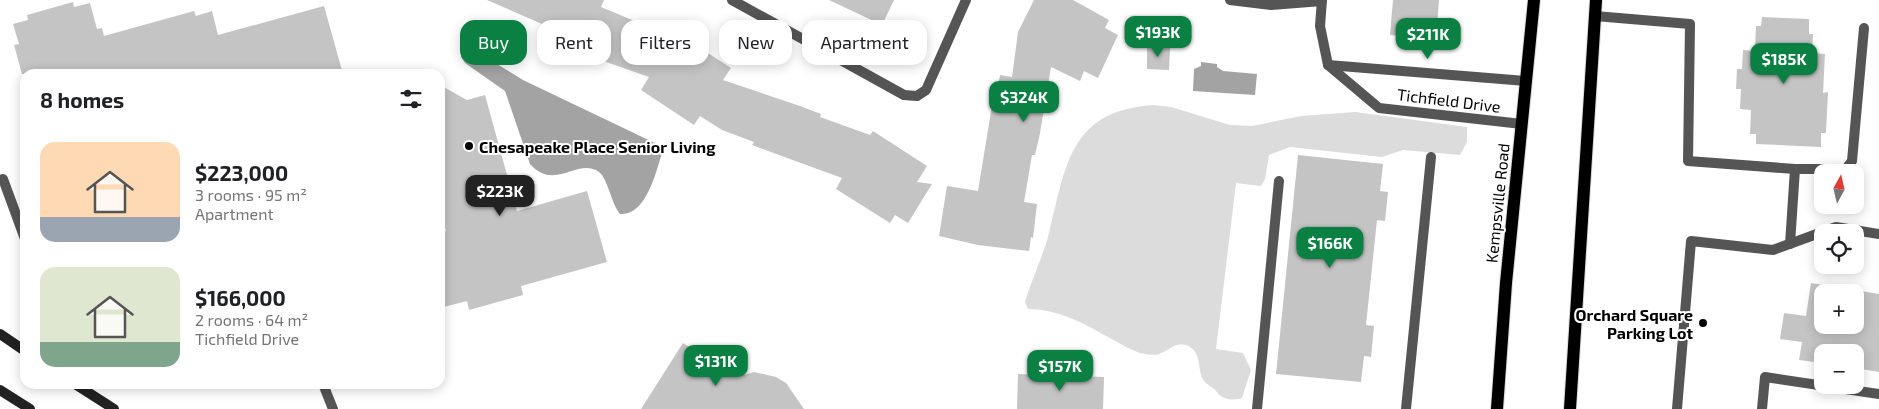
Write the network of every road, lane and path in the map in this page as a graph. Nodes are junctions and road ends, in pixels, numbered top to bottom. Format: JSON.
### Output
{"nodes":[{"id":1,"x":732,"y":0,"type":"edge"},
{"id":2,"x":966,"y":0,"type":"edge"},
{"id":3,"x":1230,"y":0,"type":"edge"},
{"id":4,"x":1322,"y":0,"type":"edge"},
{"id":5,"x":1534,"y":0,"type":"edge"},
{"id":6,"x":1596,"y":0,"type":"edge"},
{"id":7,"x":1595,"y":16,"type":"junction"},
{"id":8,"x":1864,"y":28,"type":"dead end"},
{"id":9,"x":1328,"y":65,"type":"junction"},
{"id":10,"x":1526,"y":81,"type":"junction"},
{"id":11,"x":1522,"y":124,"type":"junction"},
{"id":12,"x":1431,"y":157,"type":"dead end"},
{"id":13,"x":1795,"y":169,"type":"junction"},
{"id":14,"x":3,"y":179,"type":"dead end"},
{"id":15,"x":1279,"y":181,"type":"dead end"},
{"id":16,"x":20,"y":225,"type":"edge"},
{"id":17,"x":1879,"y":234,"type":"edge"},
{"id":18,"x":1790,"y":244,"type":"junction"},
{"id":19,"x":0,"y":334,"type":"edge"},
{"id":20,"x":20,"y":348,"type":"edge"},
{"id":21,"x":83,"y":389,"type":"edge"},
{"id":22,"x":325,"y":389,"type":"edge"},
{"id":23,"x":0,"y":390,"type":"edge"},
{"id":24,"x":1879,"y":394,"type":"edge"},
{"id":25,"x":30,"y":409,"type":"edge"},
{"id":26,"x":114,"y":409,"type":"edge"},
{"id":27,"x":333,"y":409,"type":"edge"},
{"id":28,"x":1256,"y":409,"type":"edge"},
{"id":29,"x":1406,"y":409,"type":"edge"},
{"id":30,"x":1497,"y":409,"type":"edge"},
{"id":31,"x":1570,"y":409,"type":"edge"},
{"id":32,"x":1677,"y":409,"type":"edge"},
{"id":33,"x":1762,"y":409,"type":"edge"}],
"edges":[{"from":1,"to":2,"type":"street"},
{"from":3,"to":4,"type":"street"},
{"from":4,"to":9,"type":"street"},
{"from":5,"to":10,"type":"main road","name":"Kempsville Road"},
{"from":6,"to":7,"type":"main road"},
{"from":7,"to":13,"type":"street"},
{"from":7,"to":31,"type":"main road"},
{"from":8,"to":13,"type":"street"},
{"from":9,"to":10,"type":"street","name":"Tichfield Drive"},
{"from":9,"to":11,"type":"street","name":"Tichfield Drive"},
{"from":10,"to":11,"type":"main road","name":"Kempsville Road"},
{"from":11,"to":30,"type":"main road","name":"Kempsville Road"},
{"from":12,"to":29,"type":"street"},
{"from":13,"to":18,"type":"street"},
{"from":14,"to":16,"type":"street"},
{"from":15,"to":28,"type":"street"},
{"from":17,"to":18,"type":"street"},
{"from":18,"to":32,"type":"street"},
{"from":19,"to":20,"type":"main road"},
{"from":21,"to":26,"type":"main road"},
{"from":22,"to":27,"type":"street"},
{"from":23,"to":25,"type":"main road"},
{"from":24,"to":33,"type":"street"}]}
